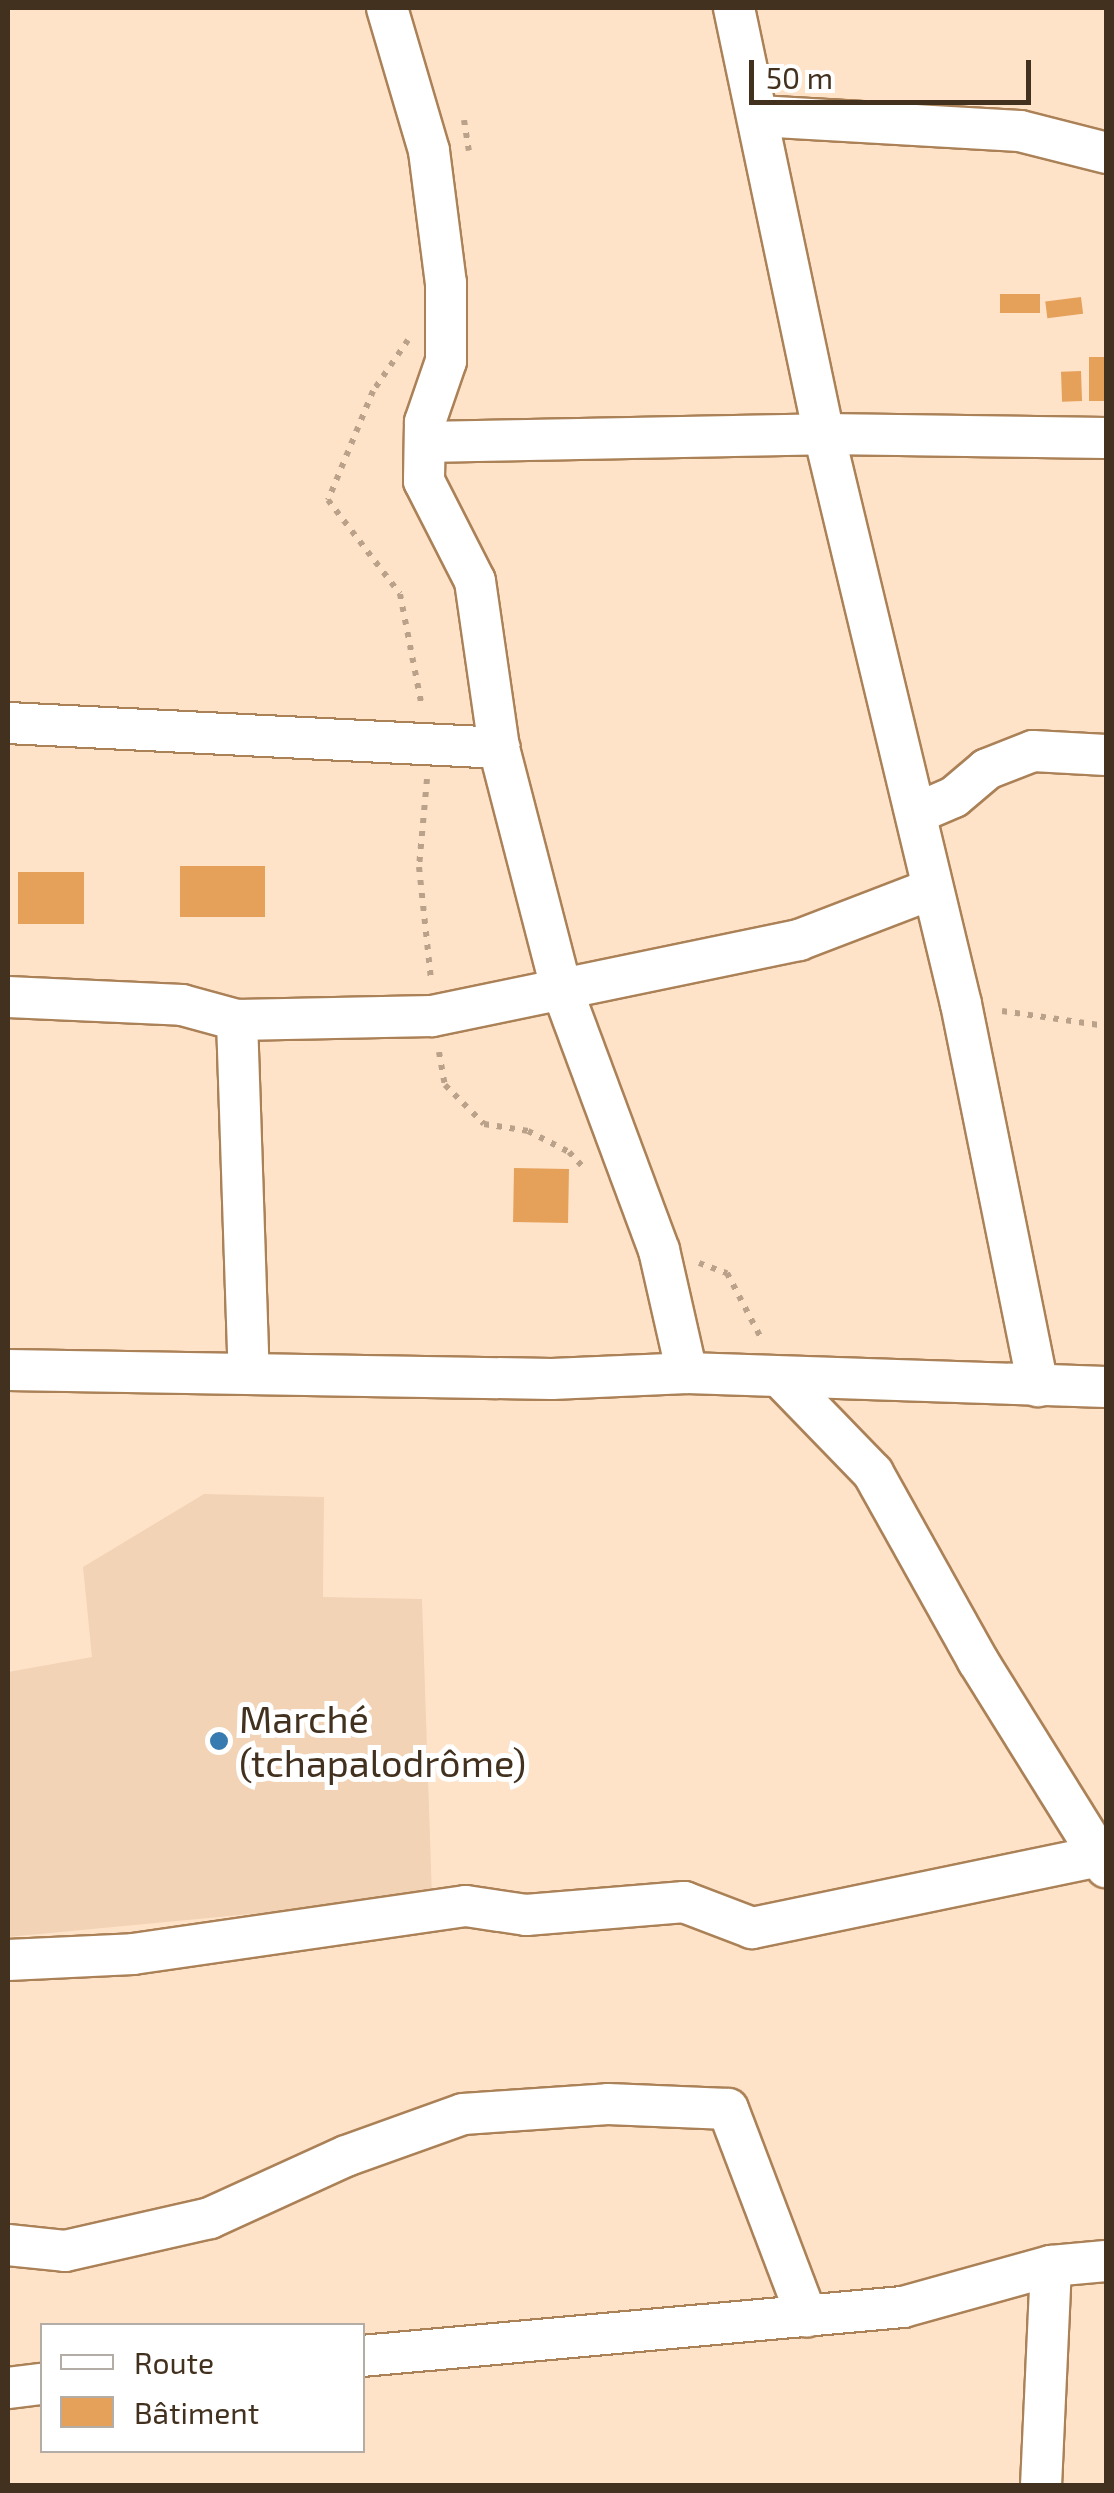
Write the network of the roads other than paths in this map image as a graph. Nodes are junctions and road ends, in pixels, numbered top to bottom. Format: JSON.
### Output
{"nodes":[{"id":1,"x":387,"y":8,"type":"edge"},
{"id":2,"x":734,"y":8,"type":"edge"},
{"id":3,"x":758,"y":116,"type":"junction"},
{"id":4,"x":1106,"y":153,"type":"edge"},
{"id":5,"x":824,"y":434,"type":"junction"},
{"id":6,"x":1106,"y":438,"type":"edge"},
{"id":7,"x":425,"y":442,"type":"junction"},
{"id":8,"x":8,"y":723,"type":"edge"},
{"id":9,"x":499,"y":748,"type":"junction"},
{"id":10,"x":1106,"y":755,"type":"edge"},
{"id":11,"x":917,"y":813,"type":"junction"},
{"id":12,"x":929,"y":890,"type":"junction"},
{"id":13,"x":560,"y":984,"type":"junction"},
{"id":14,"x":8,"y":997,"type":"edge"},
{"id":15,"x":237,"y":1020,"type":"junction"},
{"id":16,"x":8,"y":1370,"type":"edge"},
{"id":17,"x":687,"y":1373,"type":"junction"},
{"id":18,"x":249,"y":1374,"type":"junction"},
{"id":19,"x":782,"y":1379,"type":"junction"},
{"id":20,"x":1038,"y":1386,"type":"junction"},
{"id":21,"x":1106,"y":1388,"type":"edge"},
{"id":22,"x":1103,"y":1862,"type":"edge"},
{"id":23,"x":8,"y":1960,"type":"edge"},
{"id":24,"x":8,"y":2246,"type":"edge"},
{"id":25,"x":1106,"y":2260,"type":"edge"},
{"id":26,"x":1051,"y":2266,"type":"junction"},
{"id":27,"x":807,"y":2317,"type":"junction"},
{"id":28,"x":365,"y":2356,"type":"edge"},
{"id":29,"x":40,"y":2384,"type":"edge"},
{"id":30,"x":8,"y":2388,"type":"edge"},
{"id":31,"x":1041,"y":2486,"type":"edge"}],
"edges":[{"from":1,"to":7,"type":"street"},
{"from":2,"to":3,"type":"street"},
{"from":3,"to":4,"type":"street"},
{"from":3,"to":5,"type":"street"},
{"from":5,"to":6,"type":"street"},
{"from":5,"to":7,"type":"street"},
{"from":5,"to":11,"type":"street"},
{"from":7,"to":9,"type":"street"},
{"from":8,"to":9,"type":"street"},
{"from":9,"to":13,"type":"street"},
{"from":10,"to":11,"type":"street"},
{"from":11,"to":12,"type":"street"},
{"from":12,"to":13,"type":"street"},
{"from":12,"to":20,"type":"street"},
{"from":13,"to":15,"type":"street"},
{"from":13,"to":17,"type":"street"},
{"from":14,"to":15,"type":"street"},
{"from":15,"to":18,"type":"street"},
{"from":16,"to":18,"type":"street"},
{"from":17,"to":18,"type":"street"},
{"from":17,"to":19,"type":"street"},
{"from":19,"to":20,"type":"street"},
{"from":19,"to":22,"type":"street"},
{"from":20,"to":21,"type":"street"},
{"from":22,"to":23,"type":"street"},
{"from":24,"to":27,"type":"street"},
{"from":25,"to":26,"type":"street"},
{"from":26,"to":27,"type":"street"},
{"from":26,"to":31,"type":"street"},
{"from":27,"to":28,"type":"street"},
{"from":29,"to":30,"type":"street"}]}
